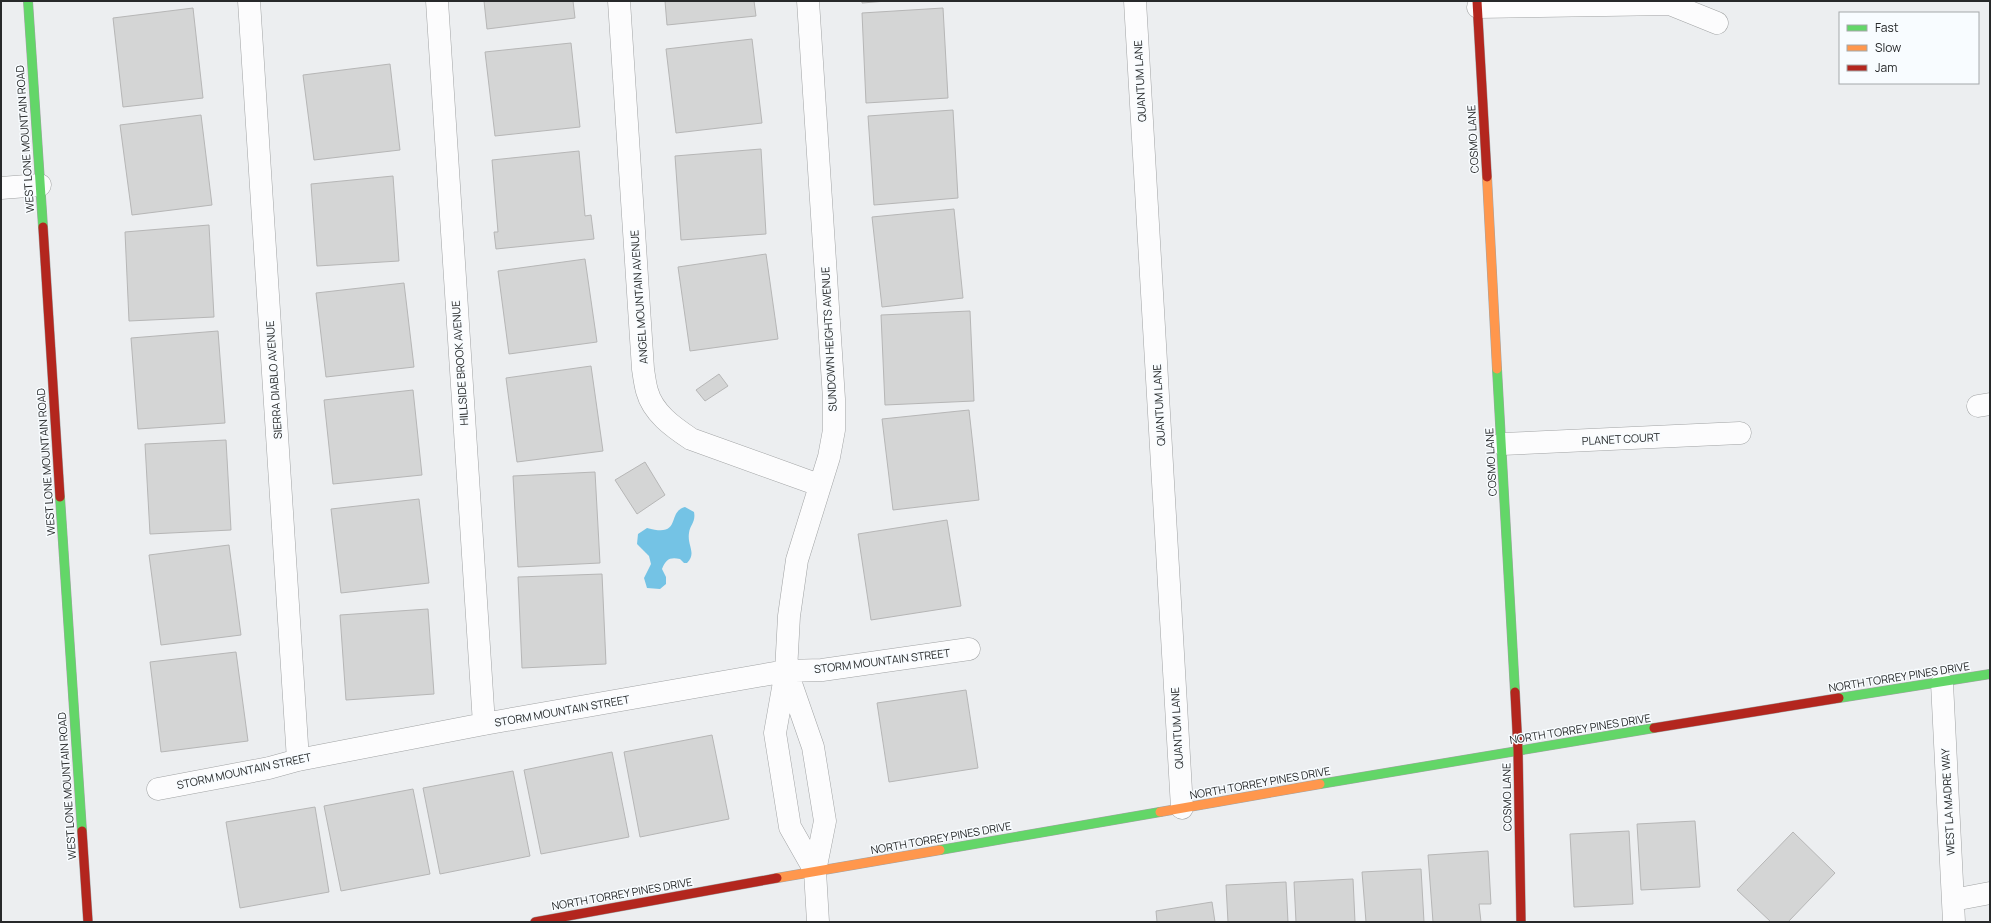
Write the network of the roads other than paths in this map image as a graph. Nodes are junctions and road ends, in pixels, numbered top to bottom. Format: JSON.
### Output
{"nodes":[{"id":1,"x":28,"y":1,"type":"edge"},
{"id":2,"x":249,"y":1,"type":"edge"},
{"id":3,"x":436,"y":1,"type":"edge"},
{"id":4,"x":619,"y":1,"type":"edge"},
{"id":5,"x":808,"y":1,"type":"edge"},
{"id":6,"x":1135,"y":1,"type":"edge"},
{"id":7,"x":1477,"y":4,"type":"edge"},
{"id":8,"x":1717,"y":23,"type":"dead end"},
{"id":9,"x":40,"y":185,"type":"junction"},
{"id":10,"x":1,"y":188,"type":"edge"},
{"id":11,"x":1740,"y":434,"type":"dead end"},
{"id":12,"x":1502,"y":444,"type":"junction"},
{"id":13,"x":819,"y":485,"type":"junction"},
{"id":14,"x":969,"y":649,"type":"dead end"},
{"id":15,"x":786,"y":671,"type":"junction"},
{"id":16,"x":1990,"y":674,"type":"edge"},
{"id":17,"x":1942,"y":683,"type":"junction"},
{"id":18,"x":484,"y":724,"type":"junction"},
{"id":19,"x":1518,"y":750,"type":"junction"},
{"id":20,"x":298,"y":760,"type":"junction"},
{"id":21,"x":158,"y":789,"type":"dead end"},
{"id":22,"x":1182,"y":808,"type":"junction"},
{"id":23,"x":815,"y":871,"type":"junction"},
{"id":24,"x":1990,"y":893,"type":"edge"},
{"id":25,"x":1952,"y":900,"type":"junction"},
{"id":26,"x":88,"y":922,"type":"edge"},
{"id":27,"x":535,"y":922,"type":"edge"},
{"id":28,"x":818,"y":922,"type":"edge"},
{"id":29,"x":1521,"y":922,"type":"edge"},
{"id":30,"x":1954,"y":922,"type":"edge"}],
"edges":[{"from":1,"to":9,"type":"street","name":"WEST LONE MOUNTAIN ROAD"},
{"from":2,"to":20,"type":"street","name":"SIERRA DIABLO AVENUE"},
{"from":3,"to":18,"type":"street","name":"HILLSIDE BROOK AVENUE"},
{"from":4,"to":13,"type":"street","name":"ANGEL MOUNTAIN AVENUE"},
{"from":5,"to":13,"type":"street","name":"SUNDOWN HEIGHTS AVENUE"},
{"from":6,"to":22,"type":"street","name":"QUANTUM LANE"},
{"from":7,"to":8,"type":"street"},
{"from":7,"to":12,"type":"street","name":"COSMO LANE"},
{"from":9,"to":10,"type":"street"},
{"from":9,"to":26,"type":"street","name":"WEST LONE MOUNTAIN ROAD"},
{"from":11,"to":12,"type":"street","name":"PLANET COURT"},
{"from":12,"to":19,"type":"street","name":"COSMO LANE"},
{"from":13,"to":15,"type":"street","name":"SUNDOWN HEIGHTS AVENUE"},
{"from":14,"to":15,"type":"street","name":"STORM MOUNTAIN STREET"},
{"from":15,"to":18,"type":"street","name":"STORM MOUNTAIN STREET"},
{"from":15,"to":23,"type":"street","name":"SUNDOWN HEIGHTS AVENUE"},
{"from":15,"to":23,"type":"street","name":"SUNDOWN HEIGHTS AVENUE"},
{"from":16,"to":17,"type":"street","name":"NORTH TORREY PINES DRIVE"},
{"from":17,"to":19,"type":"street","name":"NORTH TORREY PINES DRIVE"},
{"from":17,"to":25,"type":"street","name":"WEST LA MADRE WAY"},
{"from":18,"to":20,"type":"street","name":"STORM MOUNTAIN STREET"},
{"from":19,"to":22,"type":"street","name":"NORTH TORREY PINES DRIVE"},
{"from":19,"to":29,"type":"street","name":"COSMO LANE"},
{"from":20,"to":21,"type":"street","name":"STORM MOUNTAIN STREET"},
{"from":22,"to":23,"type":"street","name":"NORTH TORREY PINES DRIVE"},
{"from":23,"to":27,"type":"street","name":"NORTH TORREY PINES DRIVE"},
{"from":23,"to":28,"type":"street"},
{"from":24,"to":25,"type":"street"},
{"from":25,"to":30,"type":"street","name":"WEST LA MADRE WAY"}]}
